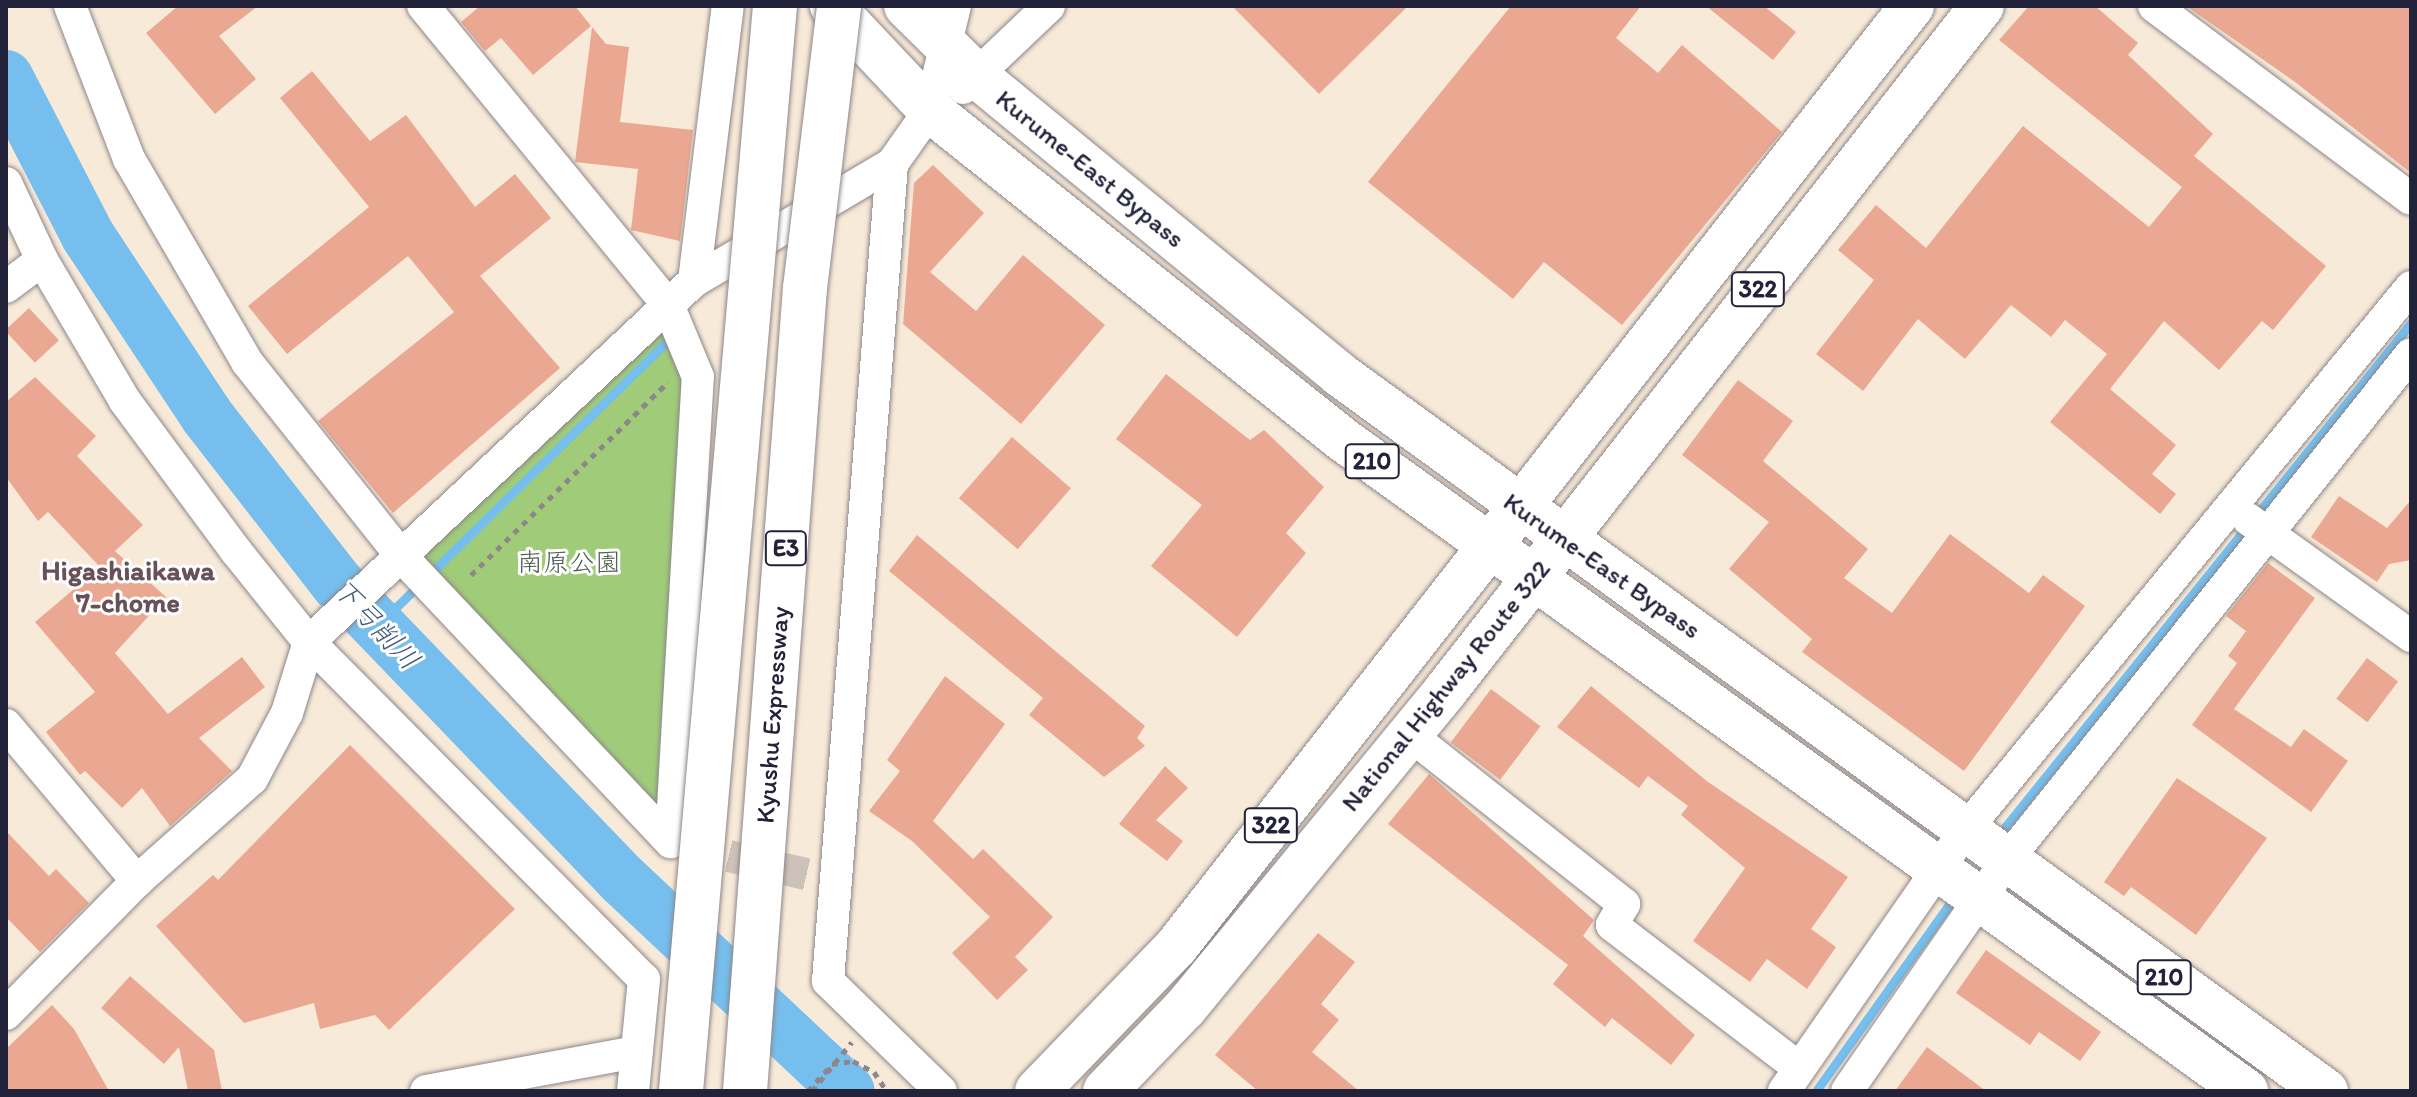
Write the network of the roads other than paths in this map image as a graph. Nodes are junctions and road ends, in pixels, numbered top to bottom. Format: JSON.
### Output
{"nodes":[{"id":1,"x":70,"y":6,"type":"edge"},
{"id":2,"x":423,"y":6,"type":"edge"},
{"id":3,"x":728,"y":6,"type":"edge"},
{"id":4,"x":775,"y":6,"type":"edge"},
{"id":5,"x":832,"y":6,"type":"edge"},
{"id":6,"x":839,"y":6,"type":"edge"},
{"id":7,"x":906,"y":6,"type":"edge"},
{"id":8,"x":1049,"y":6,"type":"edge"},
{"id":9,"x":1912,"y":6,"type":"edge"},
{"id":10,"x":1982,"y":6,"type":"edge"},
{"id":11,"x":2154,"y":6,"type":"edge"},
{"id":12,"x":951,"y":26,"type":"edge"},
{"id":13,"x":979,"y":78,"type":"junction"},
{"id":14,"x":930,"y":110,"type":"junction"},
{"id":15,"x":892,"y":164,"type":"junction"},
{"id":16,"x":6,"y":183,"type":"edge"},
{"id":17,"x":2411,"y":199,"type":"edge"},
{"id":18,"x":42,"y":260,"type":"junction"},
{"id":19,"x":694,"y":281,"type":"junction"},
{"id":20,"x":6,"y":287,"type":"edge"},
{"id":21,"x":2411,"y":287,"type":"edge"},
{"id":22,"x":668,"y":305,"type":"junction"},
{"id":23,"x":2411,"y":354,"type":"edge"},
{"id":24,"x":2230,"y":505,"type":"junction"},
{"id":25,"x":1516,"y":506,"type":"junction"},
{"id":26,"x":2265,"y":532,"type":"junction"},
{"id":27,"x":1563,"y":538,"type":"junction"},
{"id":28,"x":1488,"y":545,"type":"junction"},
{"id":29,"x":402,"y":557,"type":"junction"},
{"id":30,"x":1537,"y":574,"type":"junction"},
{"id":31,"x":2411,"y":636,"type":"edge"},
{"id":32,"x":309,"y":642,"type":"junction"},
{"id":33,"x":6,"y":725,"type":"edge"},
{"id":34,"x":1410,"y":735,"type":"junction"},
{"id":35,"x":1988,"y":845,"type":"junction"},
{"id":36,"x":137,"y":881,"type":"junction"},
{"id":37,"x":1960,"y":884,"type":"junction"},
{"id":38,"x":6,"y":1014,"type":"edge"},
{"id":39,"x":636,"y":1052,"type":"junction"},
{"id":40,"x":1792,"y":1079,"type":"edge"},
{"id":41,"x":426,"y":1091,"type":"edge"},
{"id":42,"x":633,"y":1091,"type":"edge"},
{"id":43,"x":681,"y":1091,"type":"edge"},
{"id":44,"x":745,"y":1091,"type":"edge"},
{"id":45,"x":941,"y":1091,"type":"edge"},
{"id":46,"x":1037,"y":1091,"type":"edge"},
{"id":47,"x":1105,"y":1091,"type":"edge"},
{"id":48,"x":1847,"y":1091,"type":"edge"},
{"id":49,"x":2246,"y":1091,"type":"edge"},
{"id":50,"x":2326,"y":1091,"type":"edge"}],
"edges":[{"from":1,"to":29,"type":"street"},
{"from":2,"to":22,"type":"street"},
{"from":3,"to":19,"type":"street"},
{"from":4,"to":43,"type":"highway","number":"E3","bridge":true},
{"from":5,"to":14,"type":"highway","name":"Kurume-East Bypass","number":"210"},
{"from":6,"to":44,"type":"highway","name":"Kyushu Expressway","number":"E3","bridge":true},
{"from":7,"to":12,"type":"highway","name":"Kurume-East Bypass","number":"210"},
{"from":8,"to":13,"type":"street"},
{"from":9,"to":25,"type":"highway","name":"National Highway Route 322","number":"322"},
{"from":10,"to":27,"type":"highway","name":"National Highway Route 322","number":"322"},
{"from":11,"to":17,"type":"street"},
{"from":12,"to":13,"type":"highway","name":"Kurume-East Bypass","number":"210"},
{"from":12,"to":14,"type":"street"},
{"from":13,"to":14,"type":"street"},
{"from":13,"to":25,"type":"highway","name":"Kurume-East Bypass","number":"210"},
{"from":14,"to":15,"type":"street"},
{"from":14,"to":28,"type":"highway","name":"Kurume-East Bypass","number":"210"},
{"from":15,"to":19,"type":"street"},
{"from":15,"to":45,"type":"street"},
{"from":16,"to":18,"type":"street"},
{"from":18,"to":20,"type":"street"},
{"from":18,"to":32,"type":"street"},
{"from":19,"to":22,"type":"street"},
{"from":21,"to":24,"type":"street"},
{"from":22,"to":29,"type":"street"},
{"from":22,"to":29,"type":"street"},
{"from":23,"to":26,"type":"street"},
{"from":24,"to":26,"type":"street"},
{"from":24,"to":35,"type":"street"},
{"from":25,"to":27,"type":"highway","name":"Kurume-East Bypass","number":"210"},
{"from":25,"to":28,"type":"highway","name":"National Highway Route 322","number":"322"},
{"from":26,"to":31,"type":"street"},
{"from":26,"to":35,"type":"street"},
{"from":27,"to":30,"type":"highway","name":"National Highway Route 322","number":"322"},
{"from":27,"to":35,"type":"highway","name":"Kurume-East Bypass","number":"210"},
{"from":28,"to":30,"type":"highway","name":"Kurume-East Bypass","number":"210"},
{"from":28,"to":46,"type":"highway","name":"National Highway Route 322","number":"322"},
{"from":29,"to":32,"type":"street"},
{"from":30,"to":34,"type":"highway","name":"National Highway Route 322","number":"322"},
{"from":30,"to":37,"type":"highway","name":"Kurume-East Bypass","number":"210"},
{"from":32,"to":36,"type":"street"},
{"from":32,"to":39,"type":"street"},
{"from":33,"to":36,"type":"street"},
{"from":34,"to":40,"type":"street"},
{"from":34,"to":47,"type":"highway","name":"National Highway Route 322","number":"322"},
{"from":35,"to":37,"type":"street"},
{"from":35,"to":37,"type":"street"},
{"from":35,"to":50,"type":"highway","name":"Kurume-East Bypass","number":"210"},
{"from":36,"to":38,"type":"street"},
{"from":37,"to":40,"type":"street"},
{"from":37,"to":48,"type":"street"},
{"from":37,"to":49,"type":"highway","name":"Kurume-East Bypass","number":"210"},
{"from":39,"to":41,"type":"street"},
{"from":39,"to":42,"type":"street"}]}
